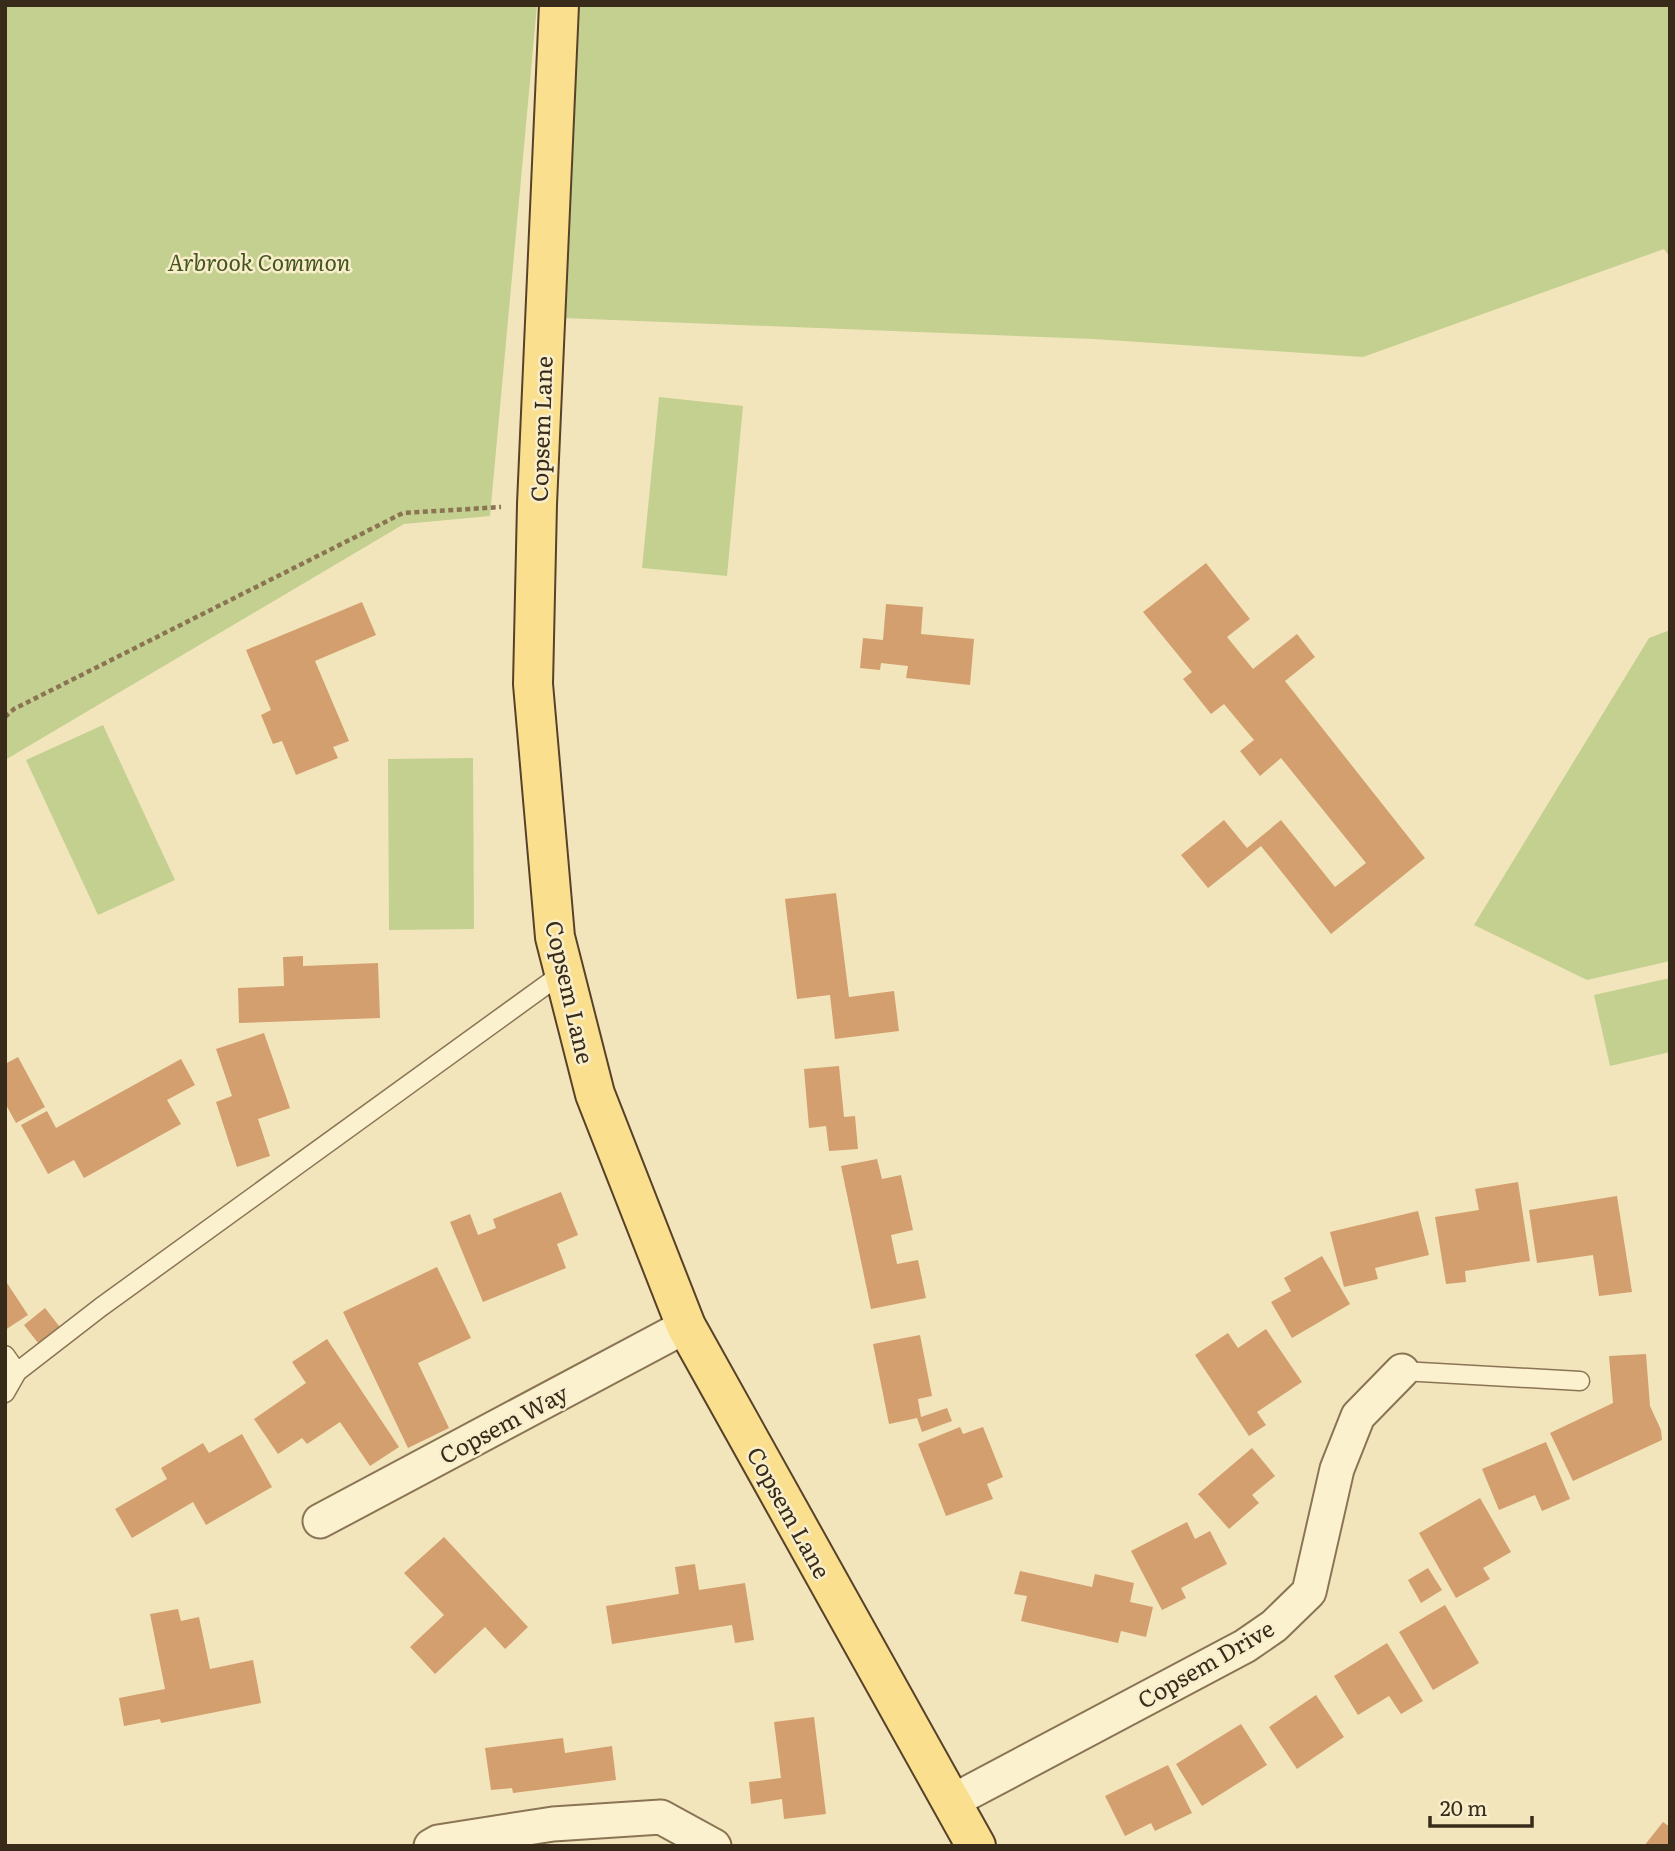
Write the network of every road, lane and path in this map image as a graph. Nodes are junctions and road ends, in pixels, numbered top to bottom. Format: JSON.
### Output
{"nodes":[{"id":1,"x":559,"y":5,"type":"edge"},
{"id":2,"x":537,"y":505,"type":"junction"},
{"id":3,"x":5,"y":717,"type":"edge"},
{"id":4,"x":564,"y":972,"type":"junction"},
{"id":5,"x":686,"y":1326,"type":"junction"},
{"id":6,"x":5,"y":1355,"type":"edge"},
{"id":7,"x":1402,"y":1371,"type":"joint"},
{"id":8,"x":17,"y":1372,"type":"junction"},
{"id":9,"x":1580,"y":1381,"type":"dead end"},
{"id":10,"x":5,"y":1393,"type":"edge"},
{"id":11,"x":320,"y":1521,"type":"dead end"},
{"id":12,"x":951,"y":1802,"type":"junction"},
{"id":13,"x":431,"y":1846,"type":"edge"},
{"id":14,"x":714,"y":1846,"type":"edge"},
{"id":15,"x":976,"y":1846,"type":"edge"}],
"edges":[{"from":1,"to":2,"type":"main road","name":"Copsem Lane"},
{"from":2,"to":3,"type":"path"},
{"from":2,"to":4,"type":"main road","name":"Copsem Lane"},
{"from":4,"to":5,"type":"main road","name":"Copsem Lane"},
{"from":4,"to":8,"type":"lane"},
{"from":5,"to":11,"type":"street","name":"Copsem Way"},
{"from":5,"to":12,"type":"main road","name":"Copsem Lane"},
{"from":6,"to":8,"type":"lane"},
{"from":7,"to":9,"type":"lane"},
{"from":7,"to":12,"type":"street","name":"Copsem Drive"},
{"from":8,"to":10,"type":"lane"},
{"from":12,"to":15,"type":"main road","name":"Copsem Lane"},
{"from":13,"to":14,"type":"street"}]}
